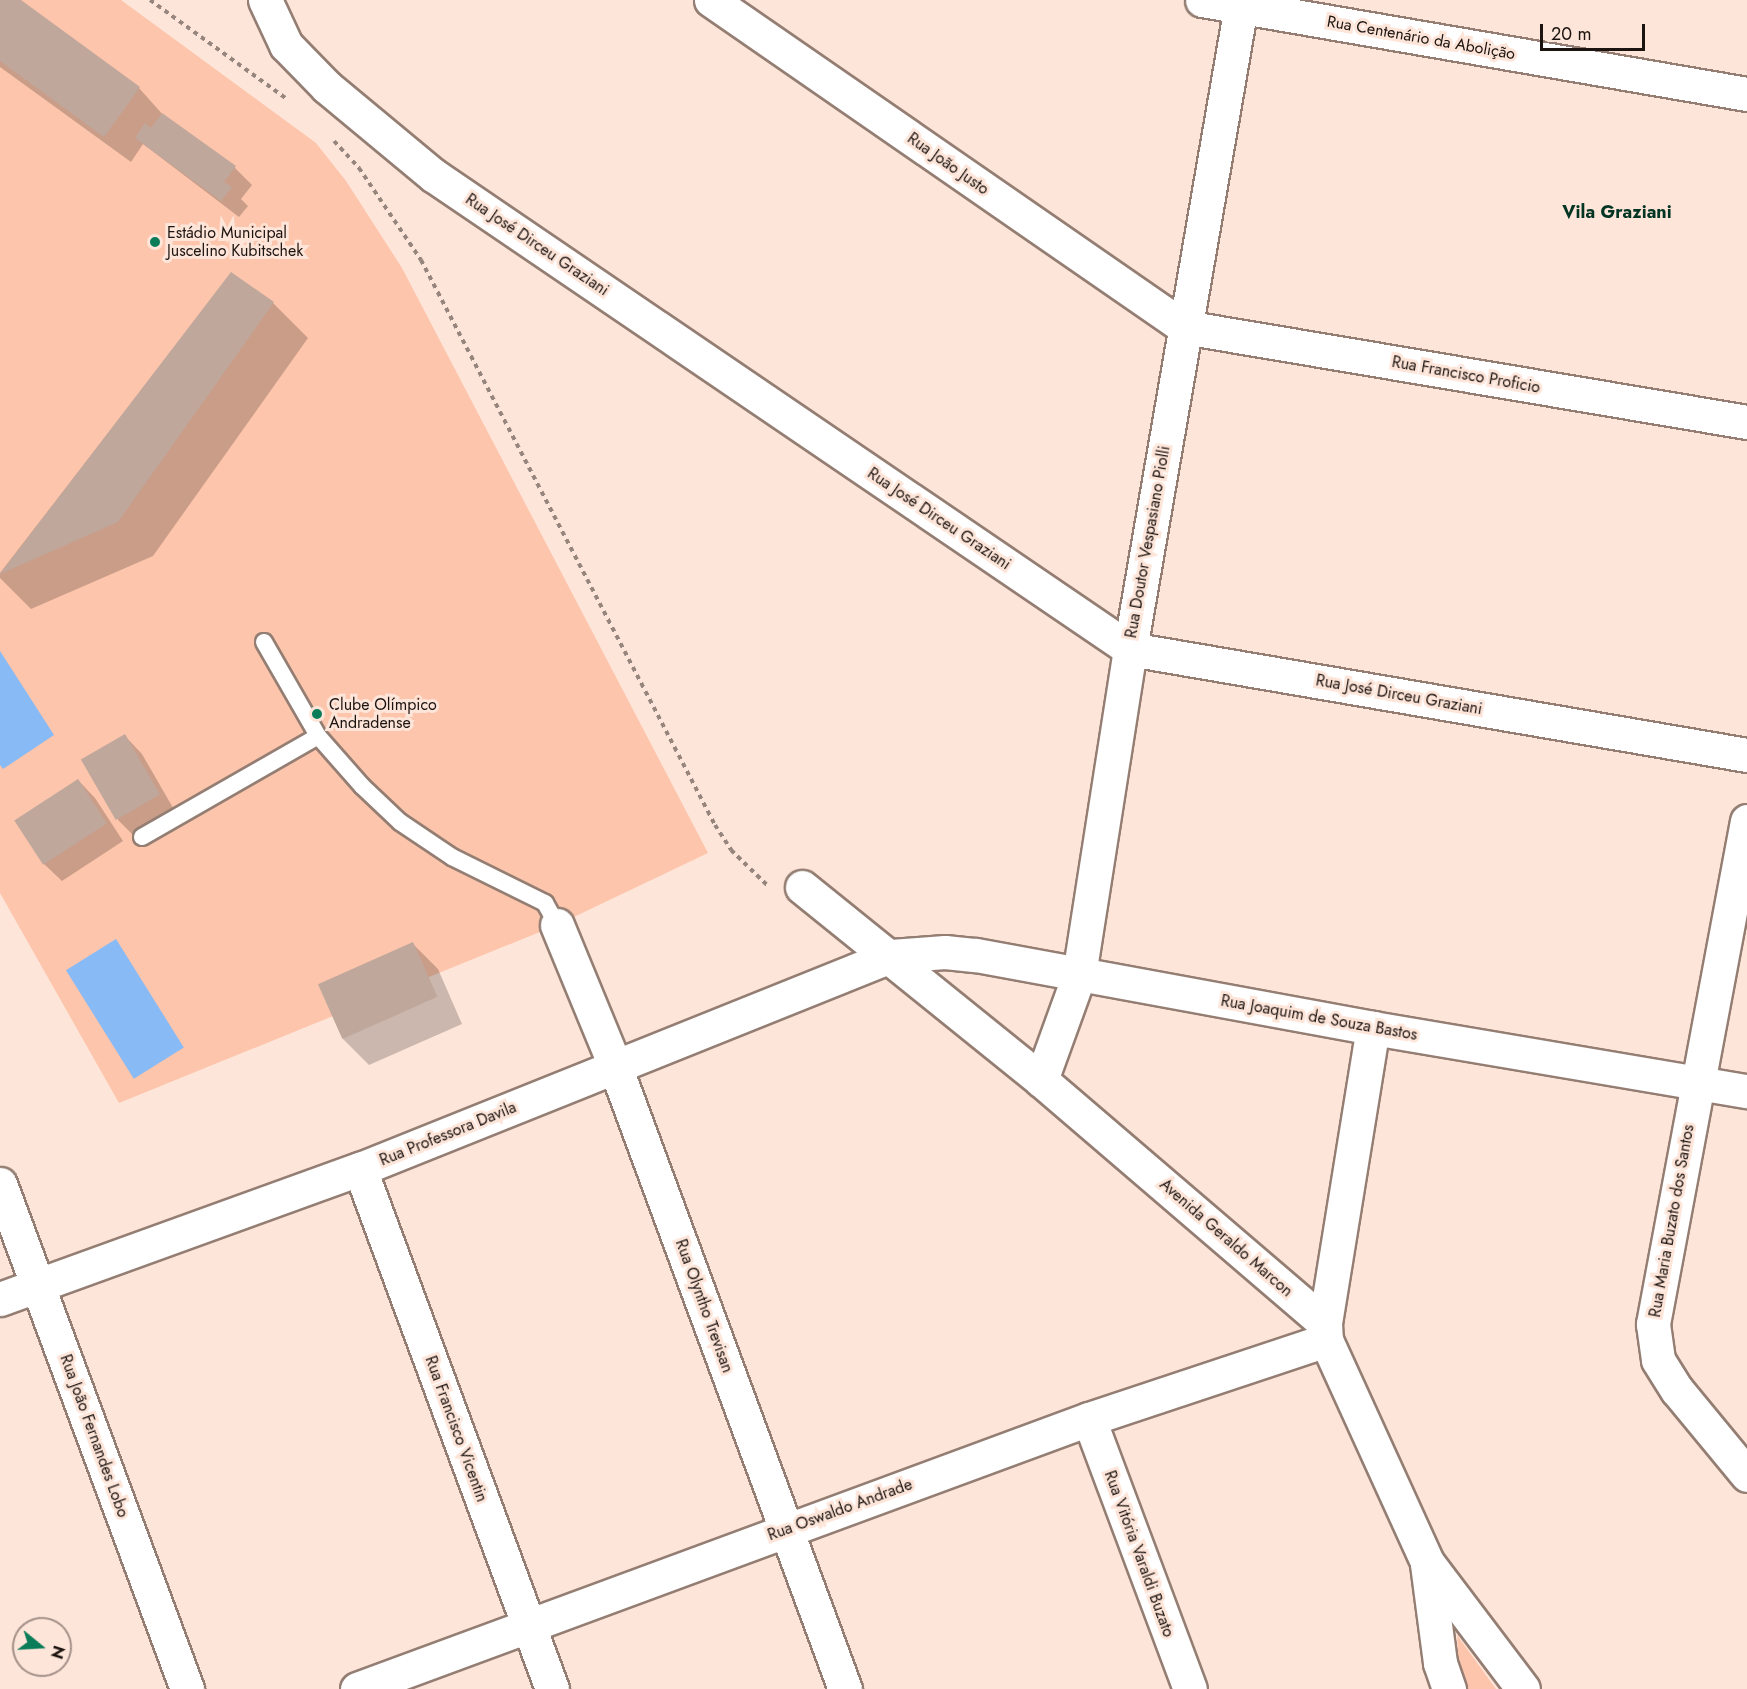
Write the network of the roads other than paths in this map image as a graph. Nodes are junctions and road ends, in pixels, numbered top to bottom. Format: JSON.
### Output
{"nodes":[{"id":1,"x":265,"y":0,"type":"edge"},
{"id":2,"x":1202,"y":0,"type":"edge"},
{"id":3,"x":718,"y":2,"type":"edge"},
{"id":4,"x":1242,"y":3,"type":"edge"},
{"id":5,"x":1747,"y":94,"type":"edge"},
{"id":6,"x":1184,"y":327,"type":"junction"},
{"id":7,"x":1747,"y":422,"type":"edge"},
{"id":8,"x":264,"y":642,"type":"dead end"},
{"id":9,"x":1130,"y":649,"type":"junction"},
{"id":10,"x":318,"y":736,"type":"junction"},
{"id":11,"x":1747,"y":755,"type":"edge"},
{"id":12,"x":1747,"y":821,"type":"edge"},
{"id":13,"x":142,"y":837,"type":"dead end"},
{"id":14,"x":802,"y":887,"type":"dead end"},
{"id":15,"x":557,"y":925,"type":"joint"},
{"id":16,"x":891,"y":956,"type":"junction"},
{"id":17,"x":1078,"y":975,"type":"junction"},
{"id":18,"x":1372,"y":1028,"type":"junction"},
{"id":19,"x":615,"y":1066,"type":"junction"},
{"id":20,"x":1041,"y":1080,"type":"junction"},
{"id":21,"x":1696,"y":1081,"type":"junction"},
{"id":22,"x":1747,"y":1091,"type":"edge"},
{"id":23,"x":360,"y":1169,"type":"junction"},
{"id":24,"x":0,"y":1184,"type":"edge"},
{"id":25,"x":38,"y":1284,"type":"junction"},
{"id":26,"x":0,"y":1299,"type":"edge"},
{"id":27,"x":1325,"y":1331,"type":"junction"},
{"id":28,"x":1089,"y":1419,"type":"junction"},
{"id":29,"x":1747,"y":1475,"type":"edge"},
{"id":30,"x":787,"y":1530,"type":"junction"},
{"id":31,"x":1427,"y":1562,"type":"junction"},
{"id":32,"x":528,"y":1624,"type":"junction"},
{"id":33,"x":187,"y":1689,"type":"edge"},
{"id":34,"x":357,"y":1689,"type":"edge"},
{"id":35,"x":552,"y":1689,"type":"edge"},
{"id":36,"x":845,"y":1689,"type":"edge"},
{"id":37,"x":1190,"y":1689,"type":"edge"},
{"id":38,"x":1449,"y":1689,"type":"edge"},
{"id":39,"x":1523,"y":1689,"type":"edge"}],
"edges":[{"from":1,"to":9,"type":"street","name":"Rua José Dirceu Graziani"},
{"from":2,"to":4,"type":"street","name":"Rua Centenário da Abolição"},
{"from":3,"to":6,"type":"street","name":"Rua João Justo"},
{"from":4,"to":5,"type":"street","name":"Rua Centenário da Abolição"},
{"from":4,"to":6,"type":"street","name":"Rua Doutor Vespasiano Piolli"},
{"from":6,"to":7,"type":"street","name":"Rua Francisco Proficio"},
{"from":6,"to":9,"type":"street","name":"Rua Doutor Vespasiano Piolli"},
{"from":8,"to":10,"type":"lane"},
{"from":9,"to":11,"type":"street","name":"Rua José Dirceu Graziani"},
{"from":9,"to":17,"type":"street","name":"Rua Doutor Vespasiano Piolli"},
{"from":10,"to":13,"type":"lane"},
{"from":10,"to":15,"type":"lane"},
{"from":12,"to":21,"type":"street","name":"Rua Maria Buzato dos Santos"},
{"from":14,"to":16,"type":"street","name":"Avenida Geraldo Marcon"},
{"from":15,"to":19,"type":"street","name":"Rua Olyntho Trevisan"},
{"from":16,"to":17,"type":"street","name":"Rua Joaquim de Souza Bastos"},
{"from":16,"to":19,"type":"street","name":"Rua Professora Davila"},
{"from":16,"to":20,"type":"street","name":"Avenida Geraldo Marcon"},
{"from":17,"to":18,"type":"street","name":"Rua Joaquim de Souza Bastos"},
{"from":17,"to":20,"type":"street","name":"Rua Doutor Vespasiano Piolli"},
{"from":18,"to":21,"type":"street","name":"Rua Joaquim de Souza Bastos"},
{"from":18,"to":27,"type":"street"},
{"from":19,"to":23,"type":"street","name":"Rua Professora Davila"},
{"from":19,"to":30,"type":"street","name":"Rua Olyntho Trevisan"},
{"from":20,"to":27,"type":"street","name":"Avenida Geraldo Marcon"},
{"from":21,"to":22,"type":"street","name":"Rua Joaquim de Souza Bastos"},
{"from":21,"to":29,"type":"street","name":"Rua Maria Buzato dos Santos"},
{"from":23,"to":25,"type":"street","name":"Rua Professora Davila"},
{"from":23,"to":32,"type":"street","name":"Rua Francisco Vicentin"},
{"from":24,"to":25,"type":"street","name":"Rua João Fernandes Lobo"},
{"from":25,"to":26,"type":"street","name":"Rua Professora Davila"},
{"from":25,"to":33,"type":"street","name":"Rua João Fernandes Lobo"},
{"from":27,"to":28,"type":"street","name":"Rua Oswaldo Andrade"},
{"from":27,"to":31,"type":"street","name":"Avenida Geraldo Marcon"},
{"from":28,"to":30,"type":"street","name":"Rua Oswaldo Andrade"},
{"from":28,"to":37,"type":"street","name":"Rua Vitória Varaldi Buzato"},
{"from":30,"to":32,"type":"street","name":"Rua Oswaldo Andrade"},
{"from":30,"to":36,"type":"street","name":"Rua Olyntho Trevisan"},
{"from":31,"to":38,"type":"street"},
{"from":31,"to":39,"type":"street","name":"Avenida Geraldo Marcon"},
{"from":32,"to":34,"type":"street","name":"Rua Oswaldo Andrade"},
{"from":32,"to":35,"type":"street","name":"Rua Francisco Vicentin"}]}
